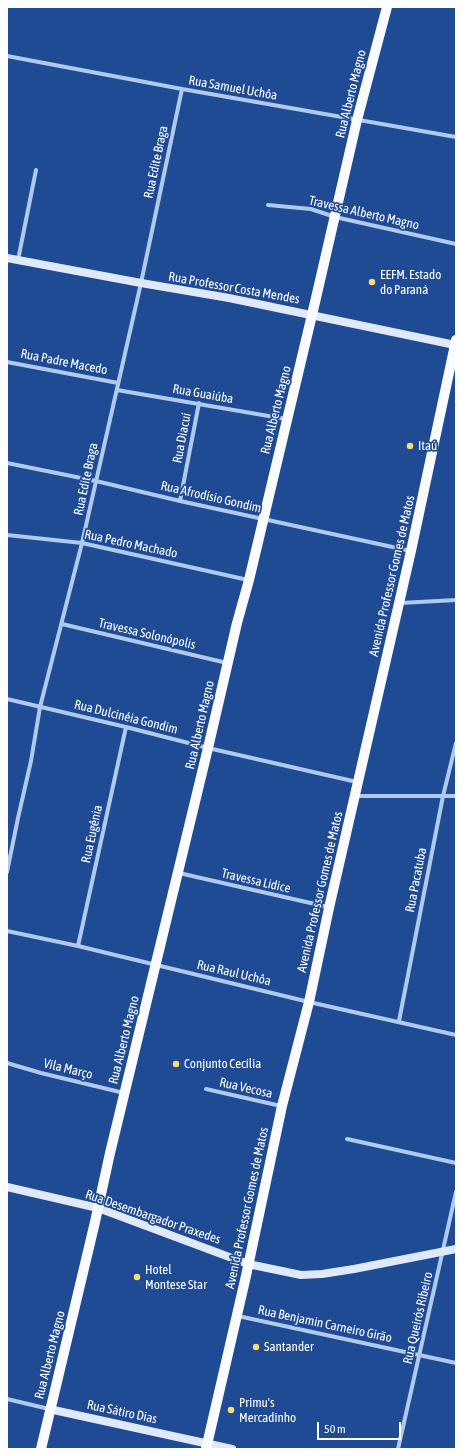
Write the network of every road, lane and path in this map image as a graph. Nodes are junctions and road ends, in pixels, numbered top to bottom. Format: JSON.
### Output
{"nodes":[{"id":1,"x":387,"y":7,"type":"edge"},
{"id":2,"x":7,"y":56,"type":"edge"},
{"id":3,"x":182,"y":89,"type":"junction"},
{"id":4,"x":357,"y":120,"type":"junction"},
{"id":5,"x":456,"y":138,"type":"edge"},
{"id":6,"x":36,"y":170,"type":"dead end"},
{"id":7,"x":268,"y":205,"type":"dead end"},
{"id":8,"x":335,"y":217,"type":"junction"},
{"id":9,"x":456,"y":244,"type":"edge"},
{"id":10,"x":7,"y":258,"type":"edge"},
{"id":11,"x":18,"y":260,"type":"junction"},
{"id":12,"x":141,"y":283,"type":"junction"},
{"id":13,"x":312,"y":314,"type":"junction"},
{"id":14,"x":456,"y":343,"type":"edge"},
{"id":15,"x":7,"y":362,"type":"edge"},
{"id":16,"x":118,"y":382,"type":"junction"},
{"id":17,"x":117,"y":390,"type":"junction"},
{"id":18,"x":199,"y":403,"type":"junction"},
{"id":19,"x":287,"y":419,"type":"junction"},
{"id":20,"x":7,"y":463,"type":"edge"},
{"id":21,"x":96,"y":481,"type":"junction"},
{"id":22,"x":180,"y":501,"type":"junction"},
{"id":23,"x":263,"y":519,"type":"junction"},
{"id":24,"x":7,"y":535,"type":"edge"},
{"id":25,"x":82,"y":543,"type":"junction"},
{"id":26,"x":411,"y":551,"type":"junction"},
{"id":27,"x":248,"y":580,"type":"junction"},
{"id":28,"x":456,"y":600,"type":"edge"},
{"id":29,"x":400,"y":603,"type":"junction"},
{"id":30,"x":62,"y":624,"type":"junction"},
{"id":31,"x":227,"y":663,"type":"junction"},
{"id":32,"x":7,"y":699,"type":"edge"},
{"id":33,"x":40,"y":707,"type":"junction"},
{"id":34,"x":126,"y":727,"type":"junction"},
{"id":35,"x":456,"y":743,"type":"edge"},
{"id":36,"x":208,"y":748,"type":"junction"},
{"id":37,"x":358,"y":782,"type":"junction"},
{"id":38,"x":355,"y":796,"type":"junction"},
{"id":39,"x":443,"y":796,"type":"junction"},
{"id":40,"x":456,"y":796,"type":"edge"},
{"id":41,"x":7,"y":872,"type":"edge"},
{"id":42,"x":178,"y":873,"type":"junction"},
{"id":43,"x":329,"y":908,"type":"junction"},
{"id":44,"x":7,"y":931,"type":"edge"},
{"id":45,"x":78,"y":946,"type":"junction"},
{"id":46,"x":156,"y":965,"type":"junction"},
{"id":47,"x":309,"y":1002,"type":"junction"},
{"id":48,"x":399,"y":1021,"type":"junction"},
{"id":49,"x":456,"y":1036,"type":"edge"},
{"id":50,"x":7,"y":1063,"type":"edge"},
{"id":51,"x":206,"y":1089,"type":"dead end"},
{"id":52,"x":124,"y":1093,"type":"junction"},
{"id":53,"x":282,"y":1106,"type":"junction"},
{"id":54,"x":347,"y":1139,"type":"dead end"},
{"id":55,"x":456,"y":1163,"type":"edge"},
{"id":56,"x":7,"y":1187,"type":"edge"},
{"id":57,"x":456,"y":1192,"type":"edge"},
{"id":58,"x":98,"y":1208,"type":"junction"},
{"id":59,"x":456,"y":1249,"type":"edge"},
{"id":60,"x":443,"y":1252,"type":"junction"},
{"id":61,"x":248,"y":1264,"type":"junction"},
{"id":62,"x":237,"y":1316,"type":"junction"},
{"id":63,"x":419,"y":1355,"type":"junction"},
{"id":64,"x":456,"y":1363,"type":"edge"},
{"id":65,"x":7,"y":1399,"type":"edge"},
{"id":66,"x":49,"y":1409,"type":"junction"},
{"id":67,"x":207,"y":1446,"type":"edge"},
{"id":68,"x":41,"y":1449,"type":"edge"},
{"id":69,"x":232,"y":1449,"type":"edge"},
{"id":70,"x":398,"y":1449,"type":"edge"}],
"edges":[{"from":1,"to":4,"type":"main road","name":"Rua Alberto Magno"},
{"from":2,"to":3,"type":"street","name":"Rua Samuel Uchôa"},
{"from":3,"to":4,"type":"street","name":"Rua Samuel Uchôa"},
{"from":3,"to":12,"type":"street","name":"Rua Edite Braga"},
{"from":4,"to":5,"type":"street","name":"Rua Samuel Uchôa"},
{"from":4,"to":8,"type":"main road","name":"Rua Alberto Magno"},
{"from":6,"to":11,"type":"street"},
{"from":7,"to":8,"type":"street","name":"Travessa Alberto Magno"},
{"from":8,"to":9,"type":"street","name":"Travessa Alberto Magno"},
{"from":8,"to":13,"type":"main road","name":"Rua Alberto Magno"},
{"from":10,"to":11,"type":"street","name":"Rua Professor Costa Mendes"},
{"from":11,"to":12,"type":"street","name":"Rua Professor Costa Mendes"},
{"from":12,"to":13,"type":"street","name":"Rua Professor Costa Mendes"},
{"from":12,"to":16,"type":"street","name":"Rua Edite Braga"},
{"from":13,"to":14,"type":"street","name":"Rua Professor Costa Mendes"},
{"from":13,"to":19,"type":"main road","name":"Rua Alberto Magno"},
{"from":14,"to":26,"type":"main road","name":"Avenida Professor Gomes de Matos"},
{"from":15,"to":16,"type":"street","name":"Rua Padre Macedo"},
{"from":16,"to":17,"type":"street","name":"Rua Edite Braga"},
{"from":17,"to":18,"type":"street","name":"Rua Guaiúba"},
{"from":17,"to":21,"type":"street","name":"Rua Edite Braga"},
{"from":18,"to":19,"type":"street","name":"Rua Guaiúba"},
{"from":18,"to":22,"type":"street","name":"Rua Diacuí"},
{"from":19,"to":23,"type":"main road","name":"Rua Alberto Magno"},
{"from":20,"to":21,"type":"street","name":"Rua Afrodísio Gondim"},
{"from":21,"to":22,"type":"street","name":"Rua Afrodísio Gondim"},
{"from":21,"to":25,"type":"street","name":"Rua Edite Braga"},
{"from":22,"to":23,"type":"street","name":"Rua Afrodísio Gondim"},
{"from":23,"to":26,"type":"street","name":"Rua Afrodísio Gondim"},
{"from":23,"to":27,"type":"main road","name":"Rua Alberto Magno"},
{"from":24,"to":25,"type":"street","name":"Rua Pedro Machado"},
{"from":25,"to":27,"type":"street","name":"Rua Pedro Machado"},
{"from":25,"to":30,"type":"street","name":"Rua Edite Braga"},
{"from":26,"to":29,"type":"main road","name":"Avenida Professor Gomes de Matos"},
{"from":27,"to":31,"type":"main road","name":"Rua Alberto Magno"},
{"from":28,"to":29,"type":"street"},
{"from":29,"to":37,"type":"main road","name":"Avenida Professor Gomes de Matos"},
{"from":30,"to":31,"type":"street","name":"Travessa Solonópolis"},
{"from":30,"to":33,"type":"street","name":"Rua Edite Braga"},
{"from":31,"to":36,"type":"main road","name":"Rua Alberto Magno"},
{"from":32,"to":33,"type":"street","name":"Rua Dulcinéia Gondim"},
{"from":33,"to":34,"type":"street","name":"Rua Dulcinéia Gondim"},
{"from":33,"to":41,"type":"street","name":"Rua Edite Braga"},
{"from":34,"to":36,"type":"street","name":"Rua Dulcinéia Gondim"},
{"from":34,"to":45,"type":"street","name":"Rua Eugênia"},
{"from":35,"to":39,"type":"street","name":"Rua Pacatuba"},
{"from":36,"to":37,"type":"street","name":"Rua Dulcinéia Gondim"},
{"from":36,"to":42,"type":"main road","name":"Rua Alberto Magno"},
{"from":37,"to":38,"type":"main road","name":"Avenida Professor Gomes de Matos"},
{"from":38,"to":39,"type":"street"},
{"from":38,"to":43,"type":"main road","name":"Avenida Professor Gomes de Matos"},
{"from":39,"to":40,"type":"street"},
{"from":39,"to":48,"type":"street","name":"Rua Pacatuba"},
{"from":42,"to":43,"type":"street","name":"Travessa Lidice"},
{"from":42,"to":46,"type":"main road","name":"Rua Alberto Magno"},
{"from":43,"to":47,"type":"main road","name":"Avenida Professor Gomes de Matos"},
{"from":44,"to":45,"type":"street","name":"Rua Raul Uchôa"},
{"from":45,"to":46,"type":"street","name":"Rua Raul Uchôa"},
{"from":46,"to":47,"type":"street","name":"Rua Raul Uchôa"},
{"from":46,"to":52,"type":"main road","name":"Rua Alberto Magno"},
{"from":47,"to":48,"type":"street","name":"Rua Raul Uchôa"},
{"from":47,"to":53,"type":"main road","name":"Avenida Professor Gomes de Matos"},
{"from":48,"to":49,"type":"street","name":"Rua Raul Uchôa"},
{"from":50,"to":52,"type":"street","name":"Vila Março"},
{"from":51,"to":53,"type":"street","name":"Rua Vecosa"},
{"from":52,"to":58,"type":"main road","name":"Rua Alberto Magno"},
{"from":53,"to":61,"type":"main road","name":"Avenida Professor Gomes de Matos"},
{"from":54,"to":55,"type":"street"},
{"from":56,"to":58,"type":"street","name":"Rua Desembargador Praxedes"},
{"from":57,"to":60,"type":"street","name":"Rua Queirós Ribeiro"},
{"from":58,"to":61,"type":"street","name":"Rua Desembargador Praxedes"},
{"from":58,"to":66,"type":"main road","name":"Rua Alberto Magno"},
{"from":59,"to":60,"type":"street","name":"Rua Desembargador Praxedes"},
{"from":60,"to":61,"type":"street","name":"Rua Desembargador Praxedes"},
{"from":60,"to":63,"type":"street","name":"Rua Queirós Ribeiro"},
{"from":61,"to":62,"type":"main road","name":"Avenida Professor Gomes de Matos"},
{"from":62,"to":63,"type":"street","name":"Rua Benjamin Carneiro Girão"},
{"from":62,"to":67,"type":"main road","name":"Avenida Professor Gomes de Matos"},
{"from":63,"to":64,"type":"street","name":"Rua Benjamin Carneiro Girão"},
{"from":63,"to":70,"type":"street","name":"Rua Queirós Ribeiro"},
{"from":65,"to":66,"type":"street","name":"Rua Sátiro Dias"},
{"from":66,"to":67,"type":"street","name":"Rua Sátiro Dias"},
{"from":66,"to":68,"type":"main road","name":"Rua Alberto Magno"},
{"from":67,"to":69,"type":"street","name":"Rua Sátiro Dias"}]}
